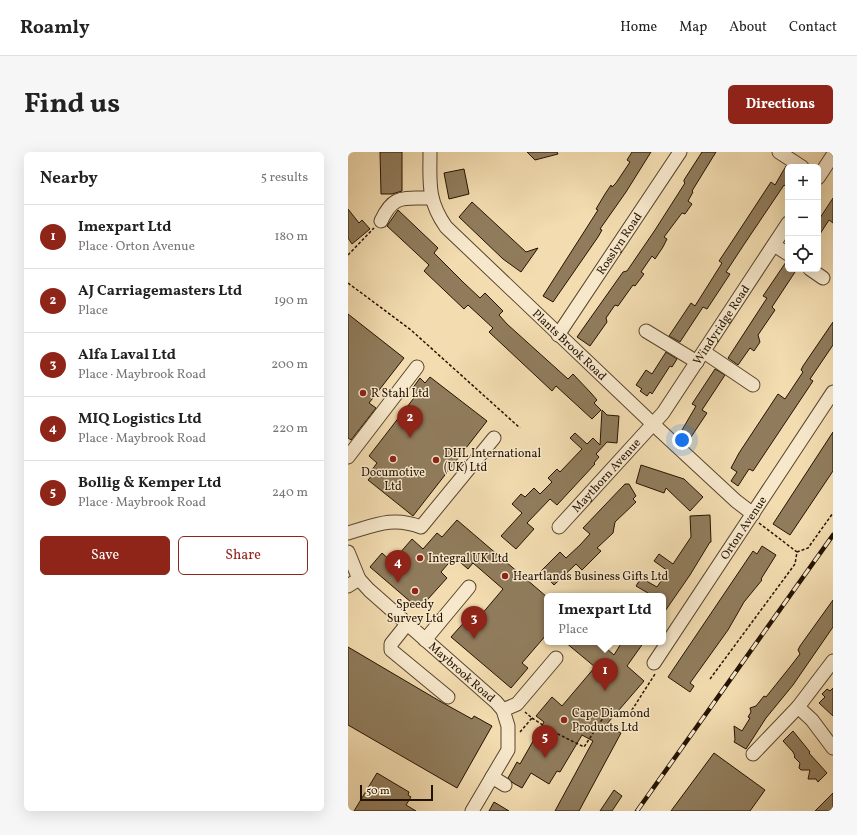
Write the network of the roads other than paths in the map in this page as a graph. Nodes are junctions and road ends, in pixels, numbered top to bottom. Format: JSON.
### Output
{"nodes":[{"id":1,"x":430,"y":152,"type":"edge"},
{"id":2,"x":680,"y":152,"type":"edge"},
{"id":3,"x":779,"y":152,"type":"edge"},
{"id":4,"x":833,"y":155,"type":"edge"},
{"id":5,"x":797,"y":164,"type":"edge"},
{"id":6,"x":821,"y":173,"type":"edge"},
{"id":7,"x":431,"y":198,"type":"junction"},
{"id":8,"x":381,"y":221,"type":"road end"},
{"id":9,"x":785,"y":228,"type":"edge"},
{"id":10,"x":774,"y":245,"type":"junction"},
{"id":11,"x":785,"y":252,"type":"edge"},
{"id":12,"x":815,"y":272,"type":"edge"},
{"id":13,"x":824,"y":278,"type":"dead end"},
{"id":14,"x":646,"y":331,"type":"dead end"},
{"id":15,"x":558,"y":334,"type":"junction"},
{"id":16,"x":700,"y":357,"type":"junction"},
{"id":17,"x":417,"y":367,"type":"dead end"},
{"id":18,"x":753,"y":385,"type":"dead end"},
{"id":19,"x":833,"y":392,"type":"edge"},
{"id":20,"x":654,"y":425,"type":"junction"},
{"id":21,"x":494,"y":438,"type":"dead end"},
{"id":22,"x":348,"y":457,"type":"edge"},
{"id":23,"x":752,"y":516,"type":"junction"},
{"id":24,"x":559,"y":527,"type":"dead end"},
{"id":25,"x":348,"y":533,"type":"edge"},
{"id":26,"x":349,"y":556,"type":"edge"},
{"id":27,"x":360,"y":579,"type":"junction"},
{"id":28,"x":348,"y":586,"type":"edge"},
{"id":29,"x":469,"y":587,"type":"dead end"},
{"id":30,"x":407,"y":624,"type":"junction"},
{"id":31,"x":425,"y":640,"type":"junction"},
{"id":32,"x":556,"y":658,"type":"dead end"},
{"id":33,"x":833,"y":661,"type":"edge"},
{"id":34,"x":654,"y":663,"type":"road end"},
{"id":35,"x":448,"y":697,"type":"dead end"},
{"id":36,"x":798,"y":707,"type":"junction"},
{"id":37,"x":503,"y":710,"type":"junction"},
{"id":38,"x":833,"y":748,"type":"edge"},
{"id":39,"x":753,"y":754,"type":"dead end"},
{"id":40,"x":492,"y":777,"type":"junction"},
{"id":41,"x":505,"y":785,"type":"dead end"},
{"id":42,"x":472,"y":811,"type":"edge"}],
"edges":[{"from":1,"to":7,"type":"street","name":"Plants Brook Road"},
{"from":2,"to":15,"type":"street","name":"Rosslyn Road"},
{"from":3,"to":5,"type":"street"},
{"from":4,"to":6,"type":"street"},
{"from":7,"to":8,"type":"street"},
{"from":7,"to":15,"type":"street","name":"Plants Brook Road"},
{"from":9,"to":10,"type":"street","name":"Windyridge Road"},
{"from":10,"to":11,"type":"street"},
{"from":10,"to":16,"type":"street","name":"Windyridge Road"},
{"from":12,"to":13,"type":"street"},
{"from":14,"to":16,"type":"street"},
{"from":15,"to":20,"type":"street","name":"Plants Brook Road"},
{"from":16,"to":18,"type":"street"},
{"from":16,"to":20,"type":"street","name":"Windyridge Road"},
{"from":17,"to":22,"type":"street"},
{"from":19,"to":23,"type":"street","name":"Orton Avenue"},
{"from":20,"to":23,"type":"street","name":"Plants Brook Road"},
{"from":20,"to":24,"type":"street","name":"Maythorn Avenue"},
{"from":21,"to":25,"type":"street"},
{"from":23,"to":34,"type":"street","name":"Orton Avenue"},
{"from":26,"to":27,"type":"street","name":"Maybrook Road"},
{"from":27,"to":28,"type":"street"},
{"from":27,"to":30,"type":"street","name":"Maybrook Road"},
{"from":29,"to":31,"type":"street"},
{"from":30,"to":31,"type":"street","name":"Maybrook Road"},
{"from":30,"to":35,"type":"street"},
{"from":31,"to":37,"type":"street","name":"Maybrook Road"},
{"from":32,"to":37,"type":"street"},
{"from":33,"to":36,"type":"street"},
{"from":36,"to":38,"type":"street"},
{"from":36,"to":39,"type":"street"},
{"from":37,"to":40,"type":"street","name":"Maybrook Road"},
{"from":40,"to":41,"type":"street"},
{"from":40,"to":42,"type":"street","name":"Maybrook Road"}]}
